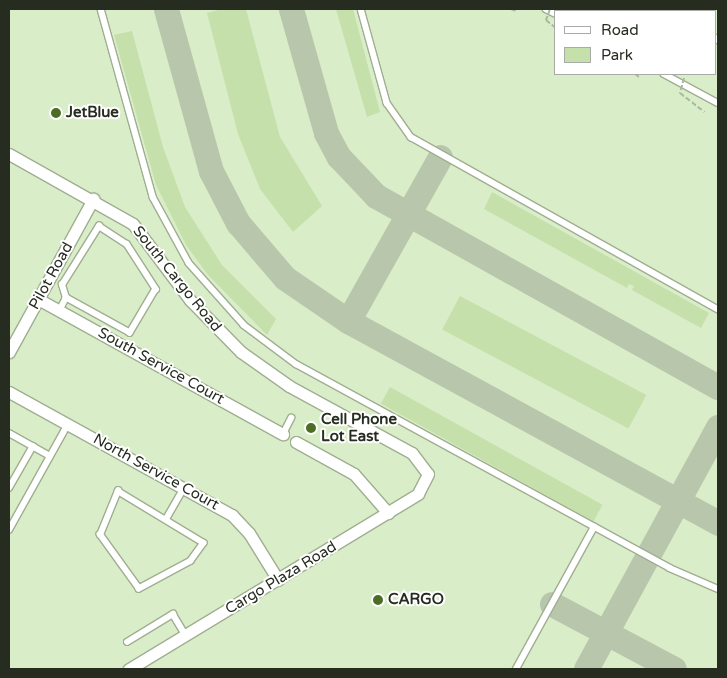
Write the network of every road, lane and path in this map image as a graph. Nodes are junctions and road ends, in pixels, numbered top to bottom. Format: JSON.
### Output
{"nodes":[{"id":1,"x":101,"y":9,"type":"edge"},
{"id":2,"x":361,"y":9,"type":"edge"},
{"id":3,"x":510,"y":9,"type":"edge"},
{"id":4,"x":550,"y":9,"type":"edge"},
{"id":5,"x":516,"y":11,"type":"dead end"},
{"id":6,"x":554,"y":26,"type":"edge"},
{"id":7,"x":636,"y":75,"type":"edge"},
{"id":8,"x":666,"y":75,"type":"edge"},
{"id":9,"x":639,"y":77,"type":"dead end"},
{"id":10,"x":684,"y":78,"type":"dead end"},
{"id":11,"x":718,"y":103,"type":"edge"},
{"id":12,"x":704,"y":112,"type":"dead end"},
{"id":13,"x":9,"y":154,"type":"edge"},
{"id":14,"x":93,"y":199,"type":"junction"},
{"id":15,"x":66,"y":298,"type":"junction"},
{"id":16,"x":38,"y":299,"type":"junction"},
{"id":17,"x":718,"y":309,"type":"edge"},
{"id":18,"x":60,"y":311,"type":"junction"},
{"id":19,"x":9,"y":352,"type":"edge"},
{"id":20,"x":9,"y":392,"type":"edge"},
{"id":21,"x":291,"y":418,"type":"dead end"},
{"id":22,"x":68,"y":424,"type":"junction"},
{"id":23,"x":9,"y":433,"type":"edge"},
{"id":24,"x":283,"y":434,"type":"joint"},
{"id":25,"x":296,"y":442,"type":"dead end"},
{"id":26,"x":33,"y":446,"type":"junction"},
{"id":27,"x":50,"y":456,"type":"junction"},
{"id":28,"x":428,"y":483,"type":"joint"},
{"id":29,"x":9,"y":488,"type":"edge"},
{"id":30,"x":184,"y":488,"type":"junction"},
{"id":31,"x":388,"y":513,"type":"junction"},
{"id":32,"x":166,"y":519,"type":"junction"},
{"id":33,"x":594,"y":527,"type":"junction"},
{"id":34,"x":9,"y":530,"type":"edge"},
{"id":35,"x":278,"y":580,"type":"junction"},
{"id":36,"x":718,"y":589,"type":"edge"},
{"id":37,"x":186,"y":636,"type":"junction"},
{"id":38,"x":127,"y":642,"type":"dead end"},
{"id":39,"x":129,"y":669,"type":"edge"},
{"id":40,"x":516,"y":669,"type":"edge"}],
"edges":[{"from":1,"to":33,"type":"lane"},
{"from":2,"to":17,"type":"lane"},
{"from":3,"to":5,"type":"path"},
{"from":4,"to":6,"type":"path","bridge":true},
{"from":7,"to":9,"type":"path"},
{"from":8,"to":11,"type":"lane"},
{"from":10,"to":12,"type":"path","bridge":true},
{"from":13,"to":14,"type":"street","name":"South Cargo Road"},
{"from":14,"to":16,"type":"street","name":"Pilot Road"},
{"from":14,"to":28,"type":"street","name":"South Cargo Road"},
{"from":15,"to":15,"type":"lane"},
{"from":15,"to":18,"type":"lane"},
{"from":16,"to":18,"type":"street","name":"South Service Court"},
{"from":16,"to":19,"type":"street","name":"Pilot Road"},
{"from":18,"to":24,"type":"street","name":"South Service Court"},
{"from":20,"to":22,"type":"street","name":"North Service Court"},
{"from":21,"to":24,"type":"lane"},
{"from":22,"to":27,"type":"lane"},
{"from":22,"to":30,"type":"street","name":"North Service Court"},
{"from":23,"to":26,"type":"lane"},
{"from":25,"to":31,"type":"street"},
{"from":26,"to":27,"type":"lane"},
{"from":26,"to":29,"type":"lane"},
{"from":27,"to":34,"type":"lane"},
{"from":28,"to":31,"type":"street","name":"Cargo Plaza Road"},
{"from":30,"to":32,"type":"lane"},
{"from":30,"to":35,"type":"street","name":"North Service Court"},
{"from":31,"to":35,"type":"street","name":"Cargo Plaza Road"},
{"from":32,"to":32,"type":"lane"},
{"from":33,"to":36,"type":"lane"},
{"from":33,"to":40,"type":"lane"},
{"from":35,"to":37,"type":"street","name":"Cargo Plaza Road"},
{"from":37,"to":38,"type":"lane"},
{"from":37,"to":39,"type":"street","name":"Cargo Plaza Road"}]}
